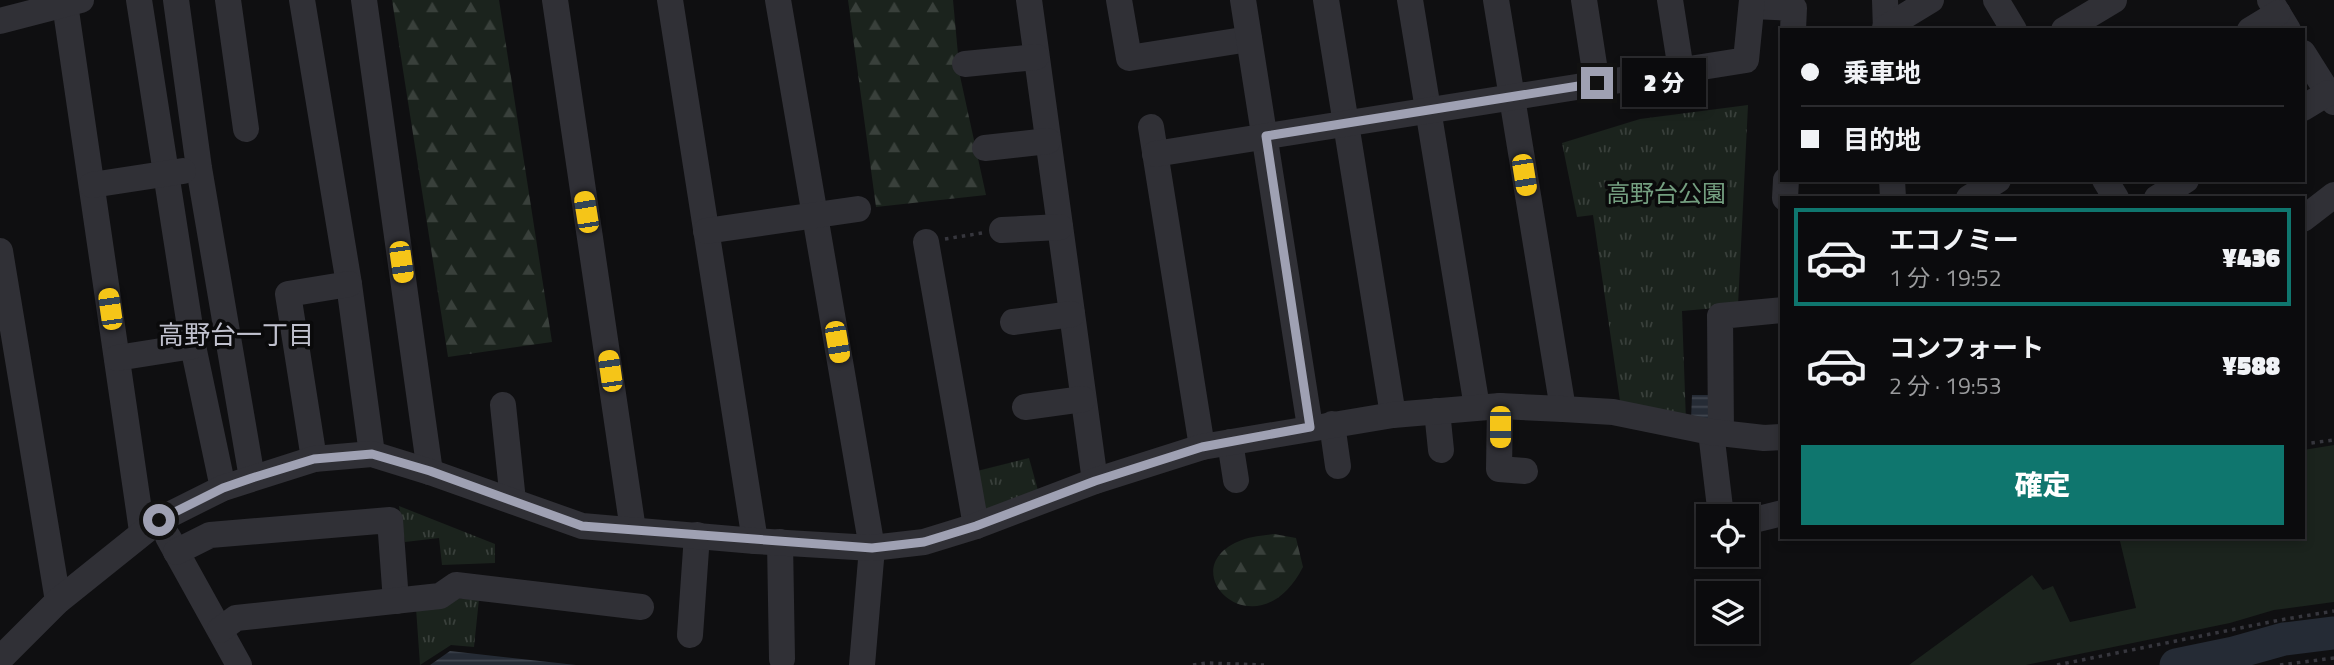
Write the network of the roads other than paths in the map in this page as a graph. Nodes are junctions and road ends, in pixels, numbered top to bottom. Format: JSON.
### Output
{"nodes":[{"id":1,"x":139,"y":0,"type":"edge"},
{"id":2,"x":176,"y":0,"type":"edge"},
{"id":3,"x":228,"y":0,"type":"edge"},
{"id":4,"x":302,"y":0,"type":"edge"},
{"id":5,"x":364,"y":0,"type":"edge"},
{"id":6,"x":555,"y":0,"type":"edge"},
{"id":7,"x":670,"y":0,"type":"edge"},
{"id":8,"x":778,"y":0,"type":"edge"},
{"id":9,"x":1028,"y":0,"type":"edge"},
{"id":10,"x":1119,"y":0,"type":"edge"},
{"id":11,"x":1243,"y":0,"type":"edge"},
{"id":12,"x":1326,"y":0,"type":"edge"},
{"id":13,"x":1410,"y":0,"type":"edge"},
{"id":14,"x":1496,"y":0,"type":"edge"},
{"id":15,"x":1584,"y":0,"type":"edge"},
{"id":16,"x":1670,"y":0,"type":"edge"},
{"id":17,"x":1885,"y":0,"type":"edge"},
{"id":18,"x":1931,"y":0,"type":"edge"},
{"id":19,"x":1996,"y":0,"type":"edge"},
{"id":20,"x":2115,"y":0,"type":"edge"},
{"id":21,"x":73,"y":2,"type":"edge"},
{"id":22,"x":1752,"y":3,"type":"edge"},
{"id":23,"x":2279,"y":14,"type":"edge"},
{"id":24,"x":0,"y":21,"type":"edge"},
{"id":25,"x":1793,"y":28,"type":"edge"},
{"id":26,"x":1886,"y":28,"type":"edge"},
{"id":27,"x":1888,"y":28,"type":"edge"},
{"id":28,"x":2013,"y":28,"type":"edge"},
{"id":29,"x":2067,"y":28,"type":"edge"},
{"id":30,"x":2254,"y":28,"type":"edge"},
{"id":31,"x":1249,"y":39,"type":"junction"},
{"id":32,"x":2305,"y":56,"type":"edge"},
{"id":33,"x":1036,"y":57,"type":"junction"},
{"id":34,"x":965,"y":64,"type":"dead end"},
{"id":35,"x":1681,"y":70,"type":"junction"},
{"id":36,"x":1597,"y":83,"type":"junction"},
{"id":37,"x":1512,"y":97,"type":"junction"},
{"id":38,"x":2331,"y":97,"type":"edge"},
{"id":39,"x":2305,"y":107,"type":"edge"},
{"id":40,"x":1428,"y":111,"type":"junction"},
{"id":41,"x":1346,"y":124,"type":"junction"},
{"id":42,"x":1151,"y":127,"type":"dead end"},
{"id":43,"x":246,"y":129,"type":"dead end"},
{"id":44,"x":1266,"y":136,"type":"junction"},
{"id":45,"x":1048,"y":141,"type":"junction"},
{"id":46,"x":985,"y":148,"type":"dead end"},
{"id":47,"x":1155,"y":154,"type":"junction"},
{"id":48,"x":199,"y":168,"type":"junction"},
{"id":49,"x":166,"y":174,"type":"junction"},
{"id":50,"x":1995,"y":182,"type":"edge"},
{"id":51,"x":2183,"y":182,"type":"edge"},
{"id":52,"x":92,"y":185,"type":"junction"},
{"id":53,"x":2334,"y":195,"type":"edge"},
{"id":54,"x":1972,"y":196,"type":"edge"},
{"id":55,"x":2160,"y":196,"type":"edge"},
{"id":56,"x":858,"y":209,"type":"dead end"},
{"id":57,"x":815,"y":214,"type":"junction"},
{"id":58,"x":2305,"y":217,"type":"edge"},
{"id":59,"x":1060,"y":227,"type":"junction"},
{"id":60,"x":1002,"y":230,"type":"road end"},
{"id":61,"x":706,"y":231,"type":"junction"},
{"id":62,"x":926,"y":242,"type":"road end"},
{"id":63,"x":0,"y":251,"type":"edge"},
{"id":64,"x":349,"y":284,"type":"junction"},
{"id":65,"x":1780,"y":310,"type":"edge"},
{"id":66,"x":1072,"y":314,"type":"junction"},
{"id":67,"x":1013,"y":322,"type":"dead end"},
{"id":68,"x":193,"y":346,"type":"junction"},
{"id":69,"x":117,"y":358,"type":"junction"},
{"id":70,"x":1083,"y":399,"type":"junction"},
{"id":71,"x":502,"y":405,"type":"dead end"},
{"id":72,"x":1489,"y":406,"type":"junction"},
{"id":73,"x":1025,"y":407,"type":"dead end"},
{"id":74,"x":1563,"y":409,"type":"junction"},
{"id":75,"x":1437,"y":411,"type":"junction"},
{"id":76,"x":1393,"y":415,"type":"junction"},
{"id":77,"x":1321,"y":426,"type":"junction"},
{"id":78,"x":1716,"y":433,"type":"junction"},
{"id":79,"x":1780,"y":437,"type":"edge"},
{"id":80,"x":1230,"y":442,"type":"junction"},
{"id":81,"x":1202,"y":447,"type":"junction"},
{"id":82,"x":1441,"y":450,"type":"dead end"},
{"id":83,"x":372,"y":454,"type":"junction"},
{"id":84,"x":314,"y":459,"type":"junction"},
{"id":85,"x":1338,"y":466,"type":"dead end"},
{"id":86,"x":430,"y":471,"type":"junction"},
{"id":87,"x":1525,"y":471,"type":"dead end"},
{"id":88,"x":252,"y":478,"type":"junction"},
{"id":89,"x":1236,"y":480,"type":"dead end"},
{"id":90,"x":1095,"y":481,"type":"junction"},
{"id":91,"x":223,"y":488,"type":"junction"},
{"id":92,"x":513,"y":501,"type":"junction"},
{"id":93,"x":1720,"y":504,"type":"edge"},
{"id":94,"x":1780,"y":514,"type":"edge"},
{"id":95,"x":1759,"y":519,"type":"edge"},
{"id":96,"x":150,"y":526,"type":"junction"},
{"id":97,"x":976,"y":526,"type":"junction"},
{"id":98,"x":633,"y":530,"type":"junction"},
{"id":99,"x":697,"y":535,"type":"junction"},
{"id":100,"x":768,"y":541,"type":"junction"},
{"id":101,"x":872,"y":548,"type":"junction"},
{"id":102,"x":176,"y":552,"type":"junction"},
{"id":103,"x":58,"y":601,"type":"junction"},
{"id":104,"x":397,"y":601,"type":"junction"},
{"id":105,"x":641,"y":607,"type":"dead end"},
{"id":106,"x":220,"y":631,"type":"junction"},
{"id":107,"x":690,"y":635,"type":"dead end"},
{"id":108,"x":0,"y":659,"type":"edge"},
{"id":109,"x":782,"y":659,"type":"dead end"},
{"id":110,"x":239,"y":665,"type":"edge"},
{"id":111,"x":862,"y":665,"type":"edge"}],
"edges":[{"from":1,"to":49,"type":"street"},
{"from":2,"to":48,"type":"street"},
{"from":3,"to":43,"type":"street"},
{"from":4,"to":64,"type":"street"},
{"from":5,"to":86,"type":"street"},
{"from":6,"to":98,"type":"street"},
{"from":7,"to":61,"type":"street"},
{"from":8,"to":57,"type":"street"},
{"from":9,"to":33,"type":"street"},
{"from":10,"to":31,"type":"street"},
{"from":11,"to":31,"type":"street"},
{"from":12,"to":41,"type":"street"},
{"from":13,"to":40,"type":"street"},
{"from":14,"to":37,"type":"street"},
{"from":15,"to":36,"type":"street"},
{"from":16,"to":35,"type":"street"},
{"from":17,"to":26,"type":"street"},
{"from":18,"to":27,"type":"street"},
{"from":19,"to":28,"type":"street"},
{"from":20,"to":29,"type":"street"},
{"from":21,"to":24,"type":"street"},
{"from":21,"to":52,"type":"street"},
{"from":22,"to":25,"type":"street"},
{"from":22,"to":35,"type":"street"},
{"from":23,"to":30,"type":"street"},
{"from":31,"to":44,"type":"street"},
{"from":32,"to":38,"type":"street"},
{"from":33,"to":34,"type":"street"},
{"from":33,"to":45,"type":"street"},
{"from":35,"to":36,"type":"street"},
{"from":36,"to":37,"type":"street"},
{"from":37,"to":40,"type":"street"},
{"from":37,"to":74,"type":"street"},
{"from":38,"to":39,"type":"street"},
{"from":40,"to":41,"type":"street"},
{"from":40,"to":72,"type":"street"},
{"from":41,"to":44,"type":"street"},
{"from":41,"to":76,"type":"street"},
{"from":42,"to":47,"type":"street"},
{"from":44,"to":47,"type":"street"},
{"from":44,"to":77,"type":"street"},
{"from":45,"to":46,"type":"street"},
{"from":45,"to":59,"type":"street"},
{"from":47,"to":81,"type":"street"},
{"from":48,"to":49,"type":"street"},
{"from":48,"to":88,"type":"street"},
{"from":49,"to":52,"type":"street"},
{"from":49,"to":68,"type":"street"},
{"from":50,"to":54,"type":"street"},
{"from":51,"to":55,"type":"street"},
{"from":52,"to":69,"type":"street"},
{"from":53,"to":58,"type":"street"},
{"from":56,"to":57,"type":"street"},
{"from":57,"to":61,"type":"street"},
{"from":57,"to":101,"type":"street"},
{"from":59,"to":60,"type":"street"},
{"from":59,"to":66,"type":"street"},
{"from":61,"to":100,"type":"street"},
{"from":62,"to":97,"type":"street"},
{"from":63,"to":103,"type":"street"},
{"from":64,"to":83,"type":"street"},
{"from":64,"to":84,"type":"street"},
{"from":65,"to":78,"type":"street"},
{"from":66,"to":67,"type":"street"},
{"from":66,"to":70,"type":"street"},
{"from":68,"to":69,"type":"street"},
{"from":68,"to":91,"type":"street"},
{"from":69,"to":96,"type":"street"},
{"from":70,"to":73,"type":"street"},
{"from":70,"to":90,"type":"street"},
{"from":71,"to":92,"type":"street"},
{"from":72,"to":74,"type":"street"},
{"from":72,"to":75,"type":"street"},
{"from":72,"to":87,"type":"street"},
{"from":74,"to":78,"type":"street"},
{"from":75,"to":76,"type":"street"},
{"from":75,"to":82,"type":"street"},
{"from":76,"to":77,"type":"street"},
{"from":77,"to":80,"type":"street"},
{"from":77,"to":85,"type":"street"},
{"from":78,"to":79,"type":"street"},
{"from":78,"to":93,"type":"street"},
{"from":80,"to":81,"type":"street"},
{"from":80,"to":89,"type":"street"},
{"from":81,"to":90,"type":"street"},
{"from":83,"to":84,"type":"street"},
{"from":83,"to":86,"type":"street"},
{"from":84,"to":88,"type":"street"},
{"from":86,"to":92,"type":"street"},
{"from":88,"to":91,"type":"street"},
{"from":90,"to":97,"type":"street"},
{"from":91,"to":96,"type":"street"},
{"from":92,"to":98,"type":"street"},
{"from":94,"to":95,"type":"street"},
{"from":96,"to":102,"type":"street"},
{"from":96,"to":103,"type":"street"},
{"from":97,"to":101,"type":"street"},
{"from":98,"to":99,"type":"street"},
{"from":99,"to":100,"type":"street"},
{"from":99,"to":107,"type":"street"},
{"from":100,"to":101,"type":"street"},
{"from":100,"to":109,"type":"street"},
{"from":101,"to":111,"type":"street"},
{"from":102,"to":104,"type":"street"},
{"from":102,"to":106,"type":"street"},
{"from":103,"to":108,"type":"street"},
{"from":104,"to":105,"type":"street"},
{"from":104,"to":106,"type":"street"},
{"from":106,"to":110,"type":"street"}]}
